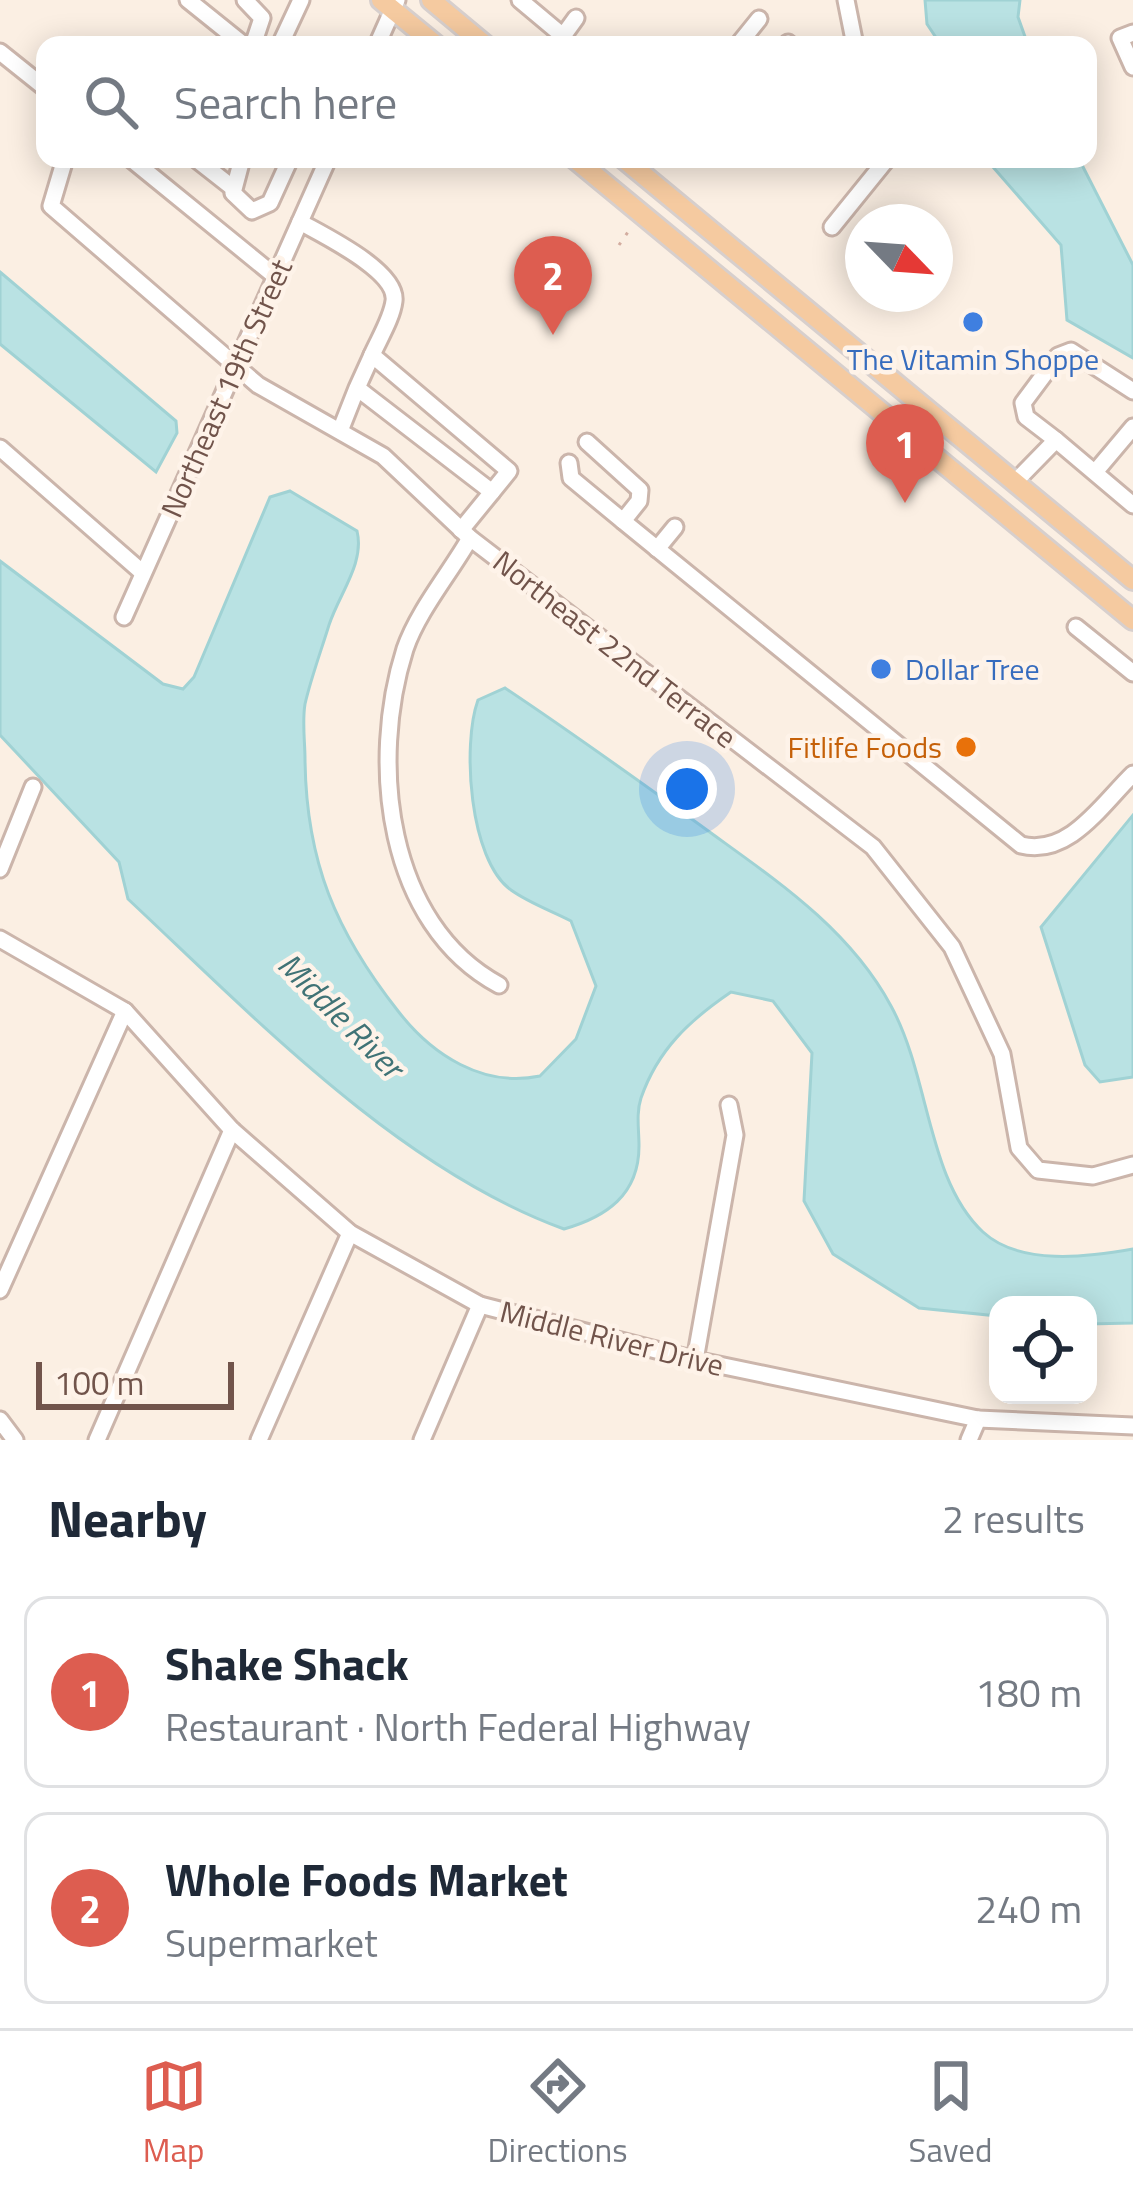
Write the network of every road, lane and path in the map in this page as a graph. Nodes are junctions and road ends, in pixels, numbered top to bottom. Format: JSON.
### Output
{"nodes":[{"id":1,"x":245,"y":0,"type":"edge"},
{"id":2,"x":301,"y":0,"type":"edge"},
{"id":3,"x":431,"y":0,"type":"edge"},
{"id":4,"x":520,"y":0,"type":"edge"},
{"id":5,"x":846,"y":0,"type":"edge"},
{"id":6,"x":192,"y":1,"type":"edge"},
{"id":7,"x":390,"y":3,"type":"edge"},
{"id":8,"x":576,"y":18,"type":"dead end"},
{"id":9,"x":759,"y":19,"type":"dead end"},
{"id":10,"x":1126,"y":35,"type":"edge"},
{"id":11,"x":237,"y":36,"type":"edge"},
{"id":12,"x":253,"y":36,"type":"edge"},
{"id":13,"x":284,"y":36,"type":"edge"},
{"id":14,"x":380,"y":36,"type":"edge"},
{"id":15,"x":426,"y":36,"type":"edge"},
{"id":16,"x":474,"y":36,"type":"edge"},
{"id":17,"x":745,"y":36,"type":"edge"},
{"id":18,"x":853,"y":36,"type":"edge"},
{"id":19,"x":0,"y":52,"type":"edge"},
{"id":20,"x":1133,"y":67,"type":"edge"},
{"id":21,"x":36,"y":81,"type":"edge"},
{"id":22,"x":62,"y":168,"type":"edge"},
{"id":23,"x":142,"y":168,"type":"edge"},
{"id":24,"x":207,"y":168,"type":"edge"},
{"id":25,"x":239,"y":168,"type":"edge"},
{"id":26,"x":285,"y":168,"type":"edge"},
{"id":27,"x":324,"y":168,"type":"edge"},
{"id":28,"x":585,"y":168,"type":"edge"},
{"id":29,"x":635,"y":168,"type":"edge"},
{"id":30,"x":880,"y":168,"type":"edge"},
{"id":31,"x":233,"y":188,"type":"junction"},
{"id":32,"x":301,"y":222,"type":"junction"},
{"id":33,"x":832,"y":227,"type":"dead end"},
{"id":34,"x":628,"y":232,"type":"dead end"},
{"id":35,"x":619,"y":245,"type":"dead end"},
{"id":36,"x":741,"y":256,"type":"junction"},
{"id":37,"x":276,"y":278,"type":"junction"},
{"id":38,"x":721,"y":280,"type":"junction"},
{"id":39,"x":372,"y":356,"type":"junction"},
{"id":40,"x":237,"y":366,"type":"junction"},
{"id":41,"x":357,"y":388,"type":"junction"},
{"id":42,"x":1133,"y":391,"type":"edge"},
{"id":43,"x":1133,"y":427,"type":"edge"},
{"id":44,"x":340,"y":431,"type":"junction"},
{"id":45,"x":1056,"y":440,"type":"junction"},
{"id":46,"x":586,"y":442,"type":"dead end"},
{"id":47,"x":0,"y":448,"type":"edge"},
{"id":48,"x":569,"y":463,"type":"dead end"},
{"id":49,"x":1096,"y":471,"type":"junction"},
{"id":50,"x":1016,"y":482,"type":"junction"},
{"id":51,"x":492,"y":492,"type":"junction"},
{"id":52,"x":1133,"y":505,"type":"edge"},
{"id":53,"x":623,"y":521,"type":"junction"},
{"id":54,"x":675,"y":526,"type":"dead end"},
{"id":55,"x":466,"y":534,"type":"junction"},
{"id":56,"x":657,"y":549,"type":"junction"},
{"id":57,"x":143,"y":573,"type":"junction"},
{"id":58,"x":1133,"y":580,"type":"edge"},
{"id":59,"x":124,"y":617,"type":"dead end"},
{"id":60,"x":1132,"y":618,"type":"edge"},
{"id":61,"x":1076,"y":627,"type":"dead end"},
{"id":62,"x":1133,"y":673,"type":"edge"},
{"id":63,"x":1133,"y":774,"type":"edge"},
{"id":64,"x":33,"y":787,"type":"dead end"},
{"id":65,"x":2,"y":858,"type":"edge"},
{"id":66,"x":0,"y":939,"type":"edge"},
{"id":67,"x":499,"y":986,"type":"dead end"},
{"id":68,"x":124,"y":1011,"type":"junction"},
{"id":69,"x":729,"y":1105,"type":"dead end"},
{"id":70,"x":232,"y":1130,"type":"junction"},
{"id":71,"x":1133,"y":1165,"type":"edge"},
{"id":72,"x":350,"y":1233,"type":"junction"},
{"id":73,"x":0,"y":1290,"type":"edge"},
{"id":74,"x":480,"y":1305,"type":"junction"},
{"id":75,"x":695,"y":1360,"type":"junction"},
{"id":76,"x":978,"y":1419,"type":"junction"},
{"id":77,"x":0,"y":1420,"type":"edge"},
{"id":78,"x":1133,"y":1426,"type":"edge"},
{"id":79,"x":15,"y":1440,"type":"edge"},
{"id":80,"x":97,"y":1440,"type":"edge"},
{"id":81,"x":259,"y":1440,"type":"edge"},
{"id":82,"x":422,"y":1440,"type":"edge"},
{"id":83,"x":969,"y":1440,"type":"edge"}],
"edges":[{"from":1,"to":12,"type":"street"},
{"from":2,"to":13,"type":"street"},
{"from":3,"to":16,"type":"main road"},
{"from":4,"to":8,"type":"street"},
{"from":5,"to":18,"type":"street"},
{"from":6,"to":11,"type":"street"},
{"from":7,"to":14,"type":"street"},
{"from":7,"to":15,"type":"main road"},
{"from":9,"to":17,"type":"street"},
{"from":10,"to":20,"type":"street"},
{"from":19,"to":21,"type":"street"},
{"from":22,"to":40,"type":"street","name":"Northeast 22nd Terrace"},
{"from":23,"to":37,"type":"street"},
{"from":24,"to":31,"type":"street"},
{"from":25,"to":31,"type":"street"},
{"from":26,"to":31,"type":"street"},
{"from":27,"to":32,"type":"street","name":"Northeast 19th Street"},
{"from":28,"to":38,"type":"main road"},
{"from":29,"to":36,"type":"main road"},
{"from":30,"to":33,"type":"street"},
{"from":32,"to":37,"type":"street","name":"Northeast 19th Street"},
{"from":32,"to":39,"type":"street"},
{"from":34,"to":35,"type":"path"},
{"from":36,"to":38,"type":"street"},
{"from":36,"to":50,"type":"main road"},
{"from":37,"to":40,"type":"street","name":"Northeast 19th Street"},
{"from":38,"to":60,"type":"main road"},
{"from":39,"to":41,"type":"street"},
{"from":39,"to":51,"type":"street"},
{"from":40,"to":44,"type":"street","name":"Northeast 22nd Terrace"},
{"from":40,"to":57,"type":"street","name":"Northeast 19th Street"},
{"from":41,"to":44,"type":"street"},
{"from":41,"to":51,"type":"street"},
{"from":42,"to":45,"type":"street"},
{"from":43,"to":49,"type":"street"},
{"from":44,"to":55,"type":"street","name":"Northeast 22nd Terrace"},
{"from":45,"to":49,"type":"street"},
{"from":45,"to":50,"type":"street"},
{"from":46,"to":53,"type":"street"},
{"from":47,"to":57,"type":"street"},
{"from":48,"to":53,"type":"street"},
{"from":49,"to":52,"type":"street"},
{"from":50,"to":58,"type":"main road"},
{"from":51,"to":55,"type":"street"},
{"from":53,"to":56,"type":"street"},
{"from":54,"to":56,"type":"street"},
{"from":55,"to":67,"type":"street"},
{"from":55,"to":71,"type":"street","name":"Northeast 22nd Terrace"},
{"from":56,"to":63,"type":"street"},
{"from":57,"to":59,"type":"street","name":"Northeast 19th Street"},
{"from":61,"to":62,"type":"street"},
{"from":64,"to":65,"type":"street"},
{"from":66,"to":68,"type":"street","name":"Middle River Drive"},
{"from":68,"to":70,"type":"street","name":"Middle River Drive"},
{"from":68,"to":73,"type":"street"},
{"from":69,"to":75,"type":"street"},
{"from":70,"to":72,"type":"street","name":"Middle River Drive"},
{"from":70,"to":80,"type":"street"},
{"from":72,"to":74,"type":"street","name":"Middle River Drive"},
{"from":72,"to":81,"type":"street"},
{"from":74,"to":75,"type":"street","name":"Middle River Drive"},
{"from":74,"to":82,"type":"street"},
{"from":75,"to":76,"type":"street","name":"Middle River Drive"},
{"from":76,"to":78,"type":"street","name":"Middle River Drive"},
{"from":76,"to":83,"type":"street"},
{"from":77,"to":79,"type":"street"}]}
